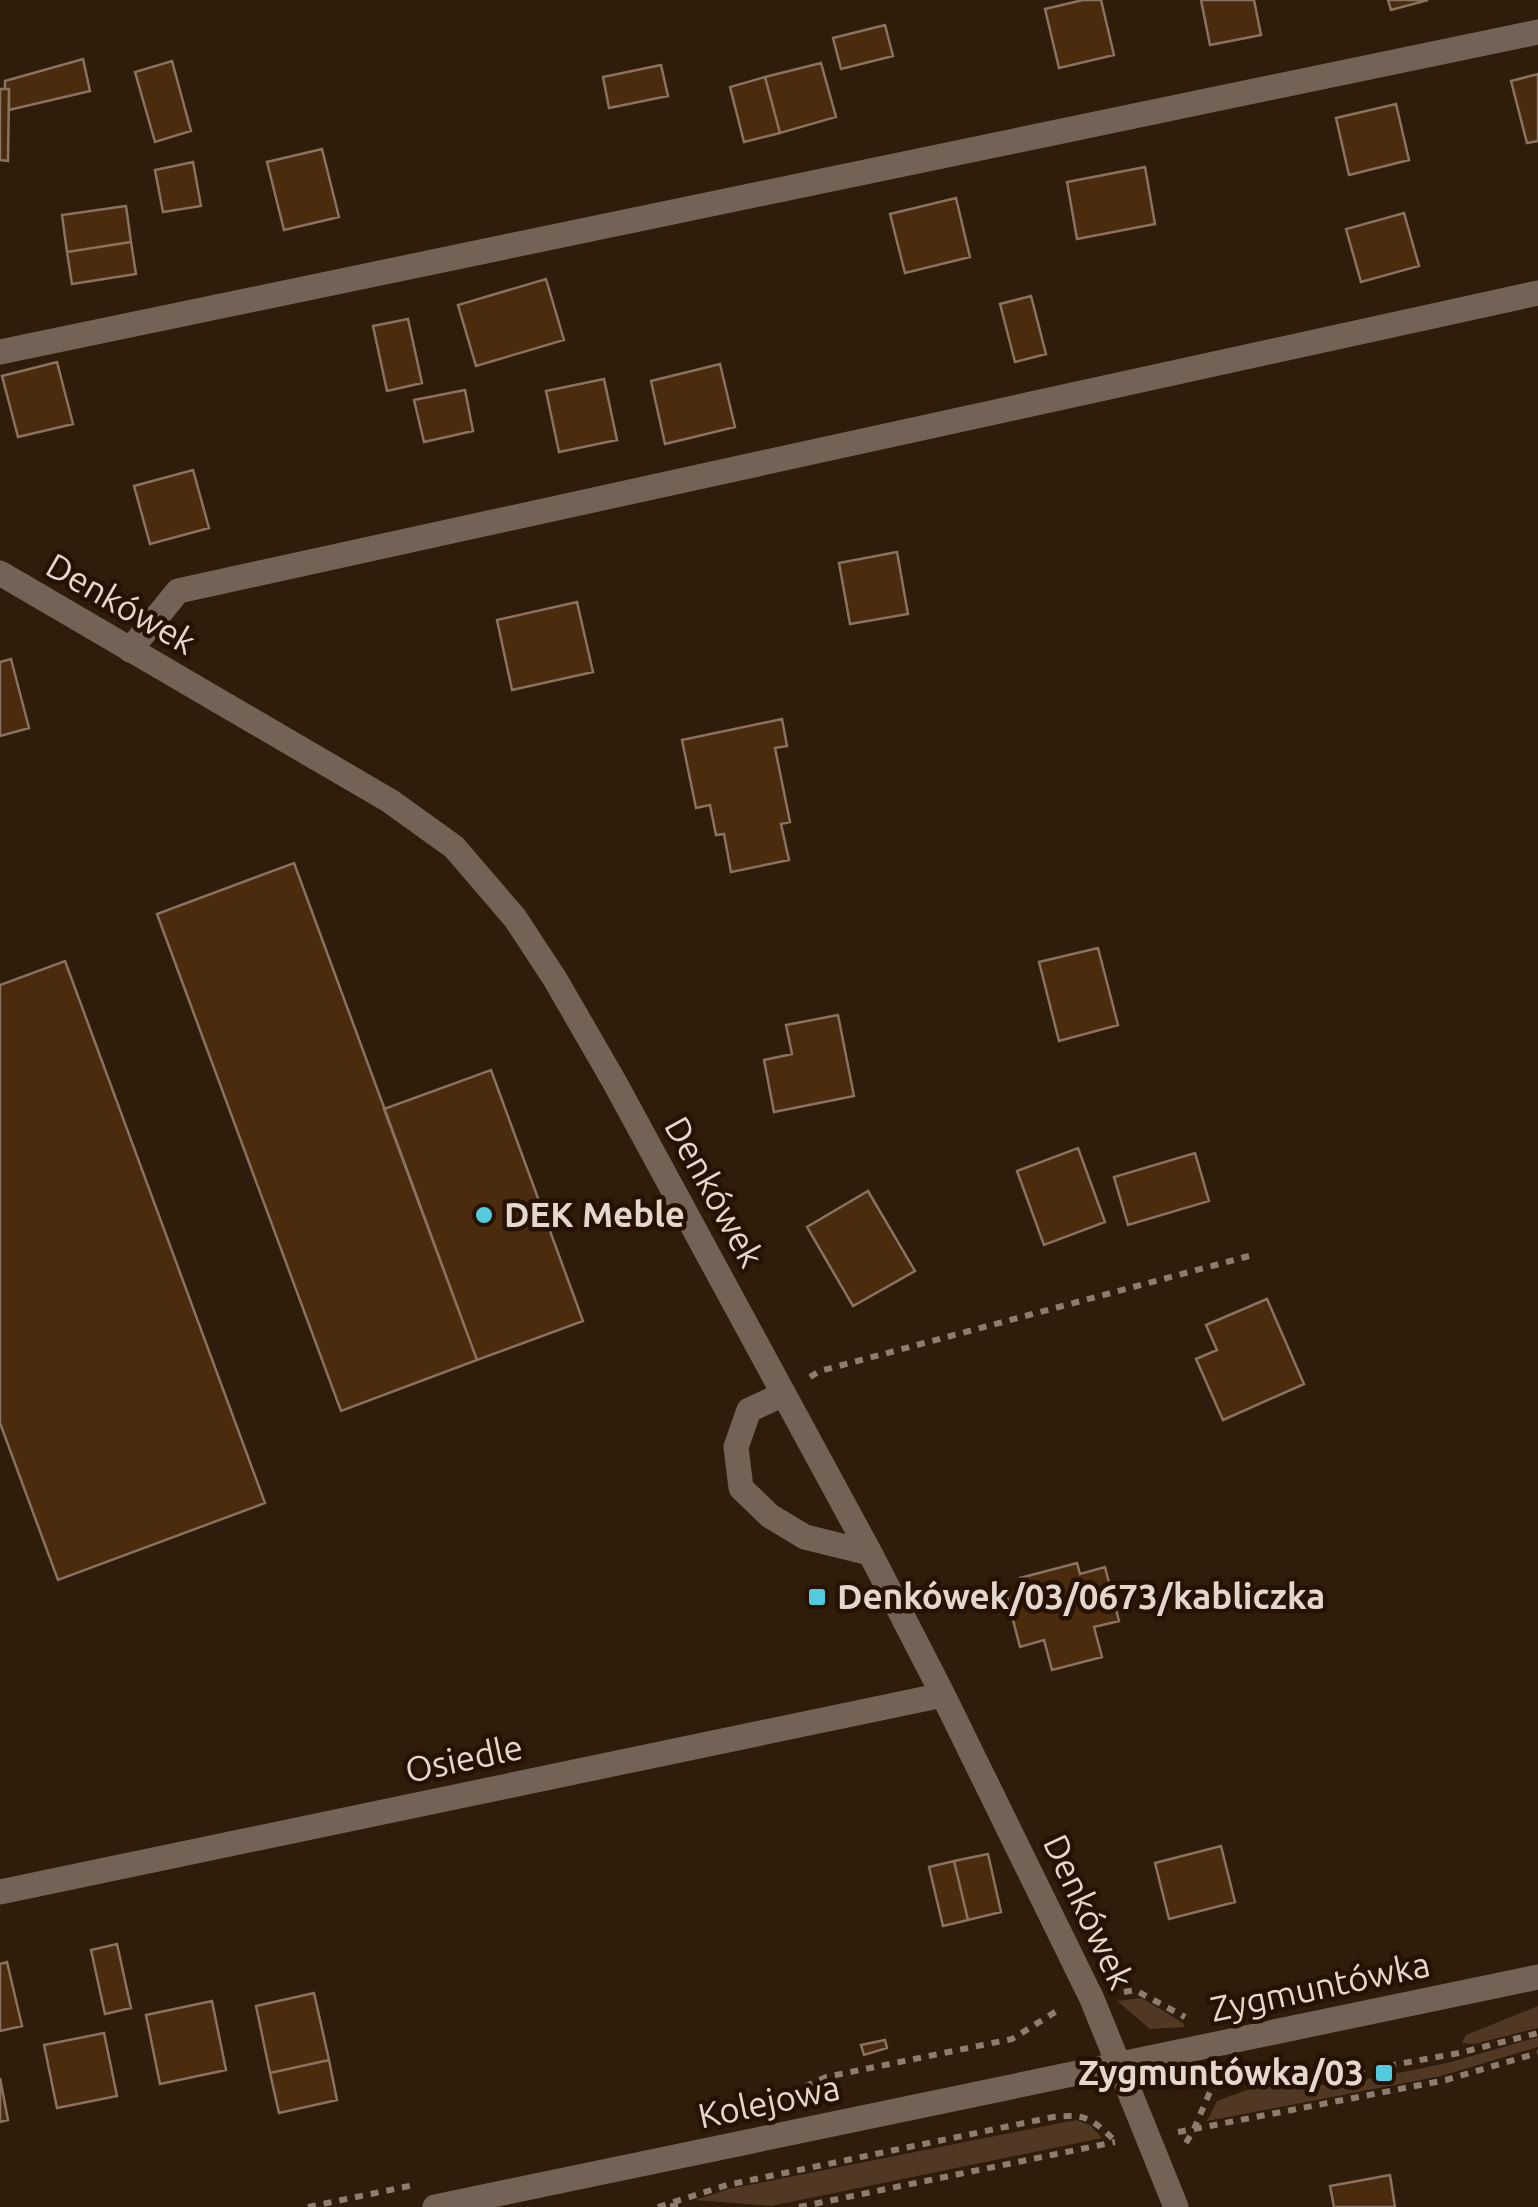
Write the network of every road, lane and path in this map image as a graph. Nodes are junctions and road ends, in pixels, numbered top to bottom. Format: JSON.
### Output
{"nodes":[{"id":1,"x":1538,"y":32,"type":"edge"},
{"id":2,"x":1538,"y":293,"type":"edge"},
{"id":3,"x":0,"y":352,"type":"edge"},
{"id":4,"x":0,"y":573,"type":"edge"},
{"id":5,"x":130,"y":650,"type":"junction"},
{"id":6,"x":1249,"y":1256,"type":"dead end"},
{"id":7,"x":784,"y":1394,"type":"junction"},
{"id":8,"x":870,"y":1553,"type":"junction"},
{"id":9,"x":943,"y":1695,"type":"junction"},
{"id":10,"x":0,"y":1892,"type":"edge"},
{"id":11,"x":1538,"y":1977,"type":"edge"},
{"id":12,"x":1120,"y":1993,"type":"dead end"},
{"id":13,"x":1196,"y":2018,"type":"dead end"},
{"id":14,"x":1538,"y":2033,"type":"edge"},
{"id":15,"x":1538,"y":2053,"type":"edge"},
{"id":16,"x":1117,"y":2064,"type":"junction"},
{"id":17,"x":1194,"y":2129,"type":"junction"},
{"id":18,"x":1172,"y":2134,"type":"dead end"},
{"id":19,"x":661,"y":2206,"type":"edge"},
{"id":20,"x":435,"y":2207,"type":"edge"},
{"id":21,"x":686,"y":2207,"type":"edge"},
{"id":22,"x":799,"y":2207,"type":"edge"},
{"id":23,"x":1176,"y":2207,"type":"edge"}],
"edges":[{"from":1,"to":3,"type":"street"},
{"from":2,"to":5,"type":"street"},
{"from":4,"to":5,"type":"street","name":"Denkówek"},
{"from":5,"to":7,"type":"street","name":"Denkówek"},
{"from":6,"to":7,"type":"path"},
{"from":7,"to":8,"type":"street","name":"Denkówek"},
{"from":7,"to":8,"type":"street"},
{"from":8,"to":9,"type":"street","name":"Denkówek"},
{"from":9,"to":10,"type":"street","name":"Osiedle"},
{"from":9,"to":16,"type":"street","name":"Denkówek"},
{"from":11,"to":16,"type":"street","name":"Zygmuntówka"},
{"from":12,"to":13,"type":"path"},
{"from":14,"to":17,"type":"path"},
{"from":15,"to":17,"type":"path"},
{"from":16,"to":20,"type":"street","name":"Kolejowa"},
{"from":16,"to":23,"type":"street","name":"Denkówek"},
{"from":17,"to":18,"type":"path"},
{"from":19,"to":21,"type":"path"},
{"from":19,"to":22,"type":"path"}]}
